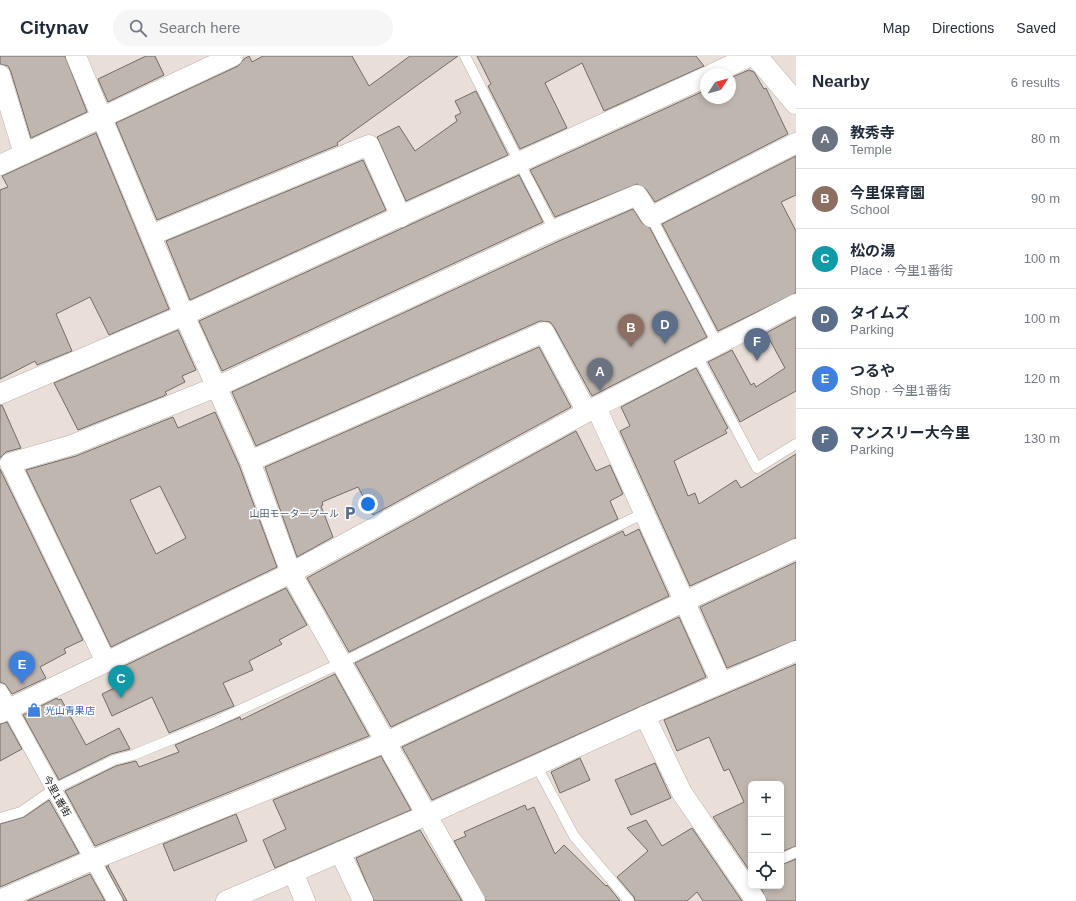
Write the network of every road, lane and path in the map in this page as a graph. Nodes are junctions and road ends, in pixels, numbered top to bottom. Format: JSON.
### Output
{"nodes":[{"id":1,"x":76,"y":56,"type":"edge"},
{"id":2,"x":233,"y":56,"type":"edge"},
{"id":3,"x":465,"y":56,"type":"edge"},
{"id":4,"x":751,"y":56,"type":"edge"},
{"id":5,"x":756,"y":56,"type":"edge"},
{"id":6,"x":725,"y":68,"type":"edge"},
{"id":7,"x":0,"y":75,"type":"edge"},
{"id":8,"x":700,"y":80,"type":"edge"},
{"id":9,"x":796,"y":104,"type":"edge"},
{"id":10,"x":101,"y":118,"type":"junction"},
{"id":11,"x":796,"y":143,"type":"edge"},
{"id":12,"x":24,"y":154,"type":"junction"},
{"id":13,"x":519,"y":163,"type":"junction"},
{"id":14,"x":0,"y":165,"type":"edge"},
{"id":15,"x":401,"y":217,"type":"junction"},
{"id":16,"x":651,"y":217,"type":"junction"},
{"id":17,"x":554,"y":230,"type":"junction"},
{"id":18,"x":151,"y":236,"type":"junction"},
{"id":19,"x":796,"y":304,"type":"edge"},
{"id":20,"x":184,"y":315,"type":"junction"},
{"id":21,"x":718,"y":345,"type":"junction"},
{"id":22,"x":697,"y":356,"type":"junction"},
{"id":23,"x":216,"y":386,"type":"junction"},
{"id":24,"x":0,"y":394,"type":"edge"},
{"id":25,"x":591,"y":410,"type":"junction"},
{"id":26,"x":796,"y":444,"type":"edge"},
{"id":27,"x":250,"y":461,"type":"junction"},
{"id":28,"x":644,"y":513,"type":"junction"},
{"id":29,"x":796,"y":549,"type":"edge"},
{"id":30,"x":291,"y":573,"type":"junction"},
{"id":31,"x":684,"y":601,"type":"junction"},
{"id":32,"x":796,"y":651,"type":"edge"},
{"id":33,"x":106,"y":662,"type":"junction"},
{"id":34,"x":341,"y":663,"type":"junction"},
{"id":35,"x":721,"y":682,"type":"junction"},
{"id":36,"x":3,"y":704,"type":"edge"},
{"id":37,"x":645,"y":716,"type":"junction"},
{"id":38,"x":386,"y":742,"type":"junction"},
{"id":39,"x":536,"y":765,"type":"junction"},
{"id":40,"x":54,"y":789,"type":"junction"},
{"id":41,"x":427,"y":815,"type":"junction"},
{"id":42,"x":0,"y":818,"type":"edge"},
{"id":43,"x":340,"y":852,"type":"junction"},
{"id":44,"x":796,"y":852,"type":"edge"},
{"id":45,"x":784,"y":858,"type":"edge"},
{"id":46,"x":92,"y":860,"type":"junction"},
{"id":47,"x":293,"y":872,"type":"junction"},
{"id":48,"x":746,"y":873,"type":"edge"},
{"id":49,"x":0,"y":900,"type":"edge"},
{"id":50,"x":115,"y":901,"type":"edge"},
{"id":51,"x":226,"y":901,"type":"edge"},
{"id":52,"x":305,"y":901,"type":"edge"},
{"id":53,"x":363,"y":901,"type":"edge"},
{"id":54,"x":475,"y":901,"type":"edge"},
{"id":55,"x":629,"y":901,"type":"edge"},
{"id":56,"x":756,"y":901,"type":"edge"}],
"edges":[{"from":1,"to":10,"type":"street"},
{"from":2,"to":10,"type":"street"},
{"from":3,"to":13,"type":"lane"},
{"from":4,"to":6,"type":"street"},
{"from":5,"to":9,"type":"street"},
{"from":7,"to":12,"type":"street"},
{"from":8,"to":13,"type":"street"},
{"from":10,"to":12,"type":"street"},
{"from":10,"to":18,"type":"street"},
{"from":11,"to":16,"type":"street"},
{"from":12,"to":14,"type":"street"},
{"from":13,"to":15,"type":"street"},
{"from":13,"to":17,"type":"lane"},
{"from":15,"to":18,"type":"street"},
{"from":15,"to":20,"type":"street"},
{"from":16,"to":17,"type":"street"},
{"from":16,"to":21,"type":"lane"},
{"from":17,"to":23,"type":"street"},
{"from":18,"to":20,"type":"street"},
{"from":19,"to":21,"type":"street"},
{"from":20,"to":23,"type":"street"},
{"from":20,"to":24,"type":"street"},
{"from":21,"to":22,"type":"street"},
{"from":22,"to":25,"type":"street"},
{"from":22,"to":26,"type":"lane"},
{"from":23,"to":27,"type":"street"},
{"from":23,"to":33,"type":"street"},
{"from":25,"to":27,"type":"street"},
{"from":25,"to":28,"type":"street"},
{"from":25,"to":30,"type":"street"},
{"from":27,"to":30,"type":"street"},
{"from":28,"to":31,"type":"street"},
{"from":28,"to":34,"type":"lane"},
{"from":29,"to":31,"type":"street"},
{"from":30,"to":33,"type":"street"},
{"from":30,"to":34,"type":"street"},
{"from":31,"to":35,"type":"street"},
{"from":31,"to":38,"type":"street"},
{"from":32,"to":35,"type":"street"},
{"from":33,"to":36,"type":"street"},
{"from":34,"to":38,"type":"street"},
{"from":34,"to":40,"type":"lane"},
{"from":35,"to":37,"type":"street"},
{"from":36,"to":40,"type":"street","name":"今里1番街"},
{"from":37,"to":39,"type":"street"},
{"from":37,"to":48,"type":"street"},
{"from":38,"to":41,"type":"street"},
{"from":38,"to":46,"type":"street"},
{"from":39,"to":41,"type":"street"},
{"from":39,"to":55,"type":"lane"},
{"from":40,"to":42,"type":"lane"},
{"from":40,"to":46,"type":"street","name":"今里1番街"},
{"from":41,"to":43,"type":"street"},
{"from":41,"to":54,"type":"street"},
{"from":43,"to":47,"type":"street"},
{"from":43,"to":53,"type":"street"},
{"from":44,"to":45,"type":"lane"},
{"from":46,"to":49,"type":"street"},
{"from":46,"to":50,"type":"street","name":"今里1番街"},
{"from":47,"to":51,"type":"street"},
{"from":47,"to":52,"type":"street"},
{"from":48,"to":56,"type":"street"}]}
